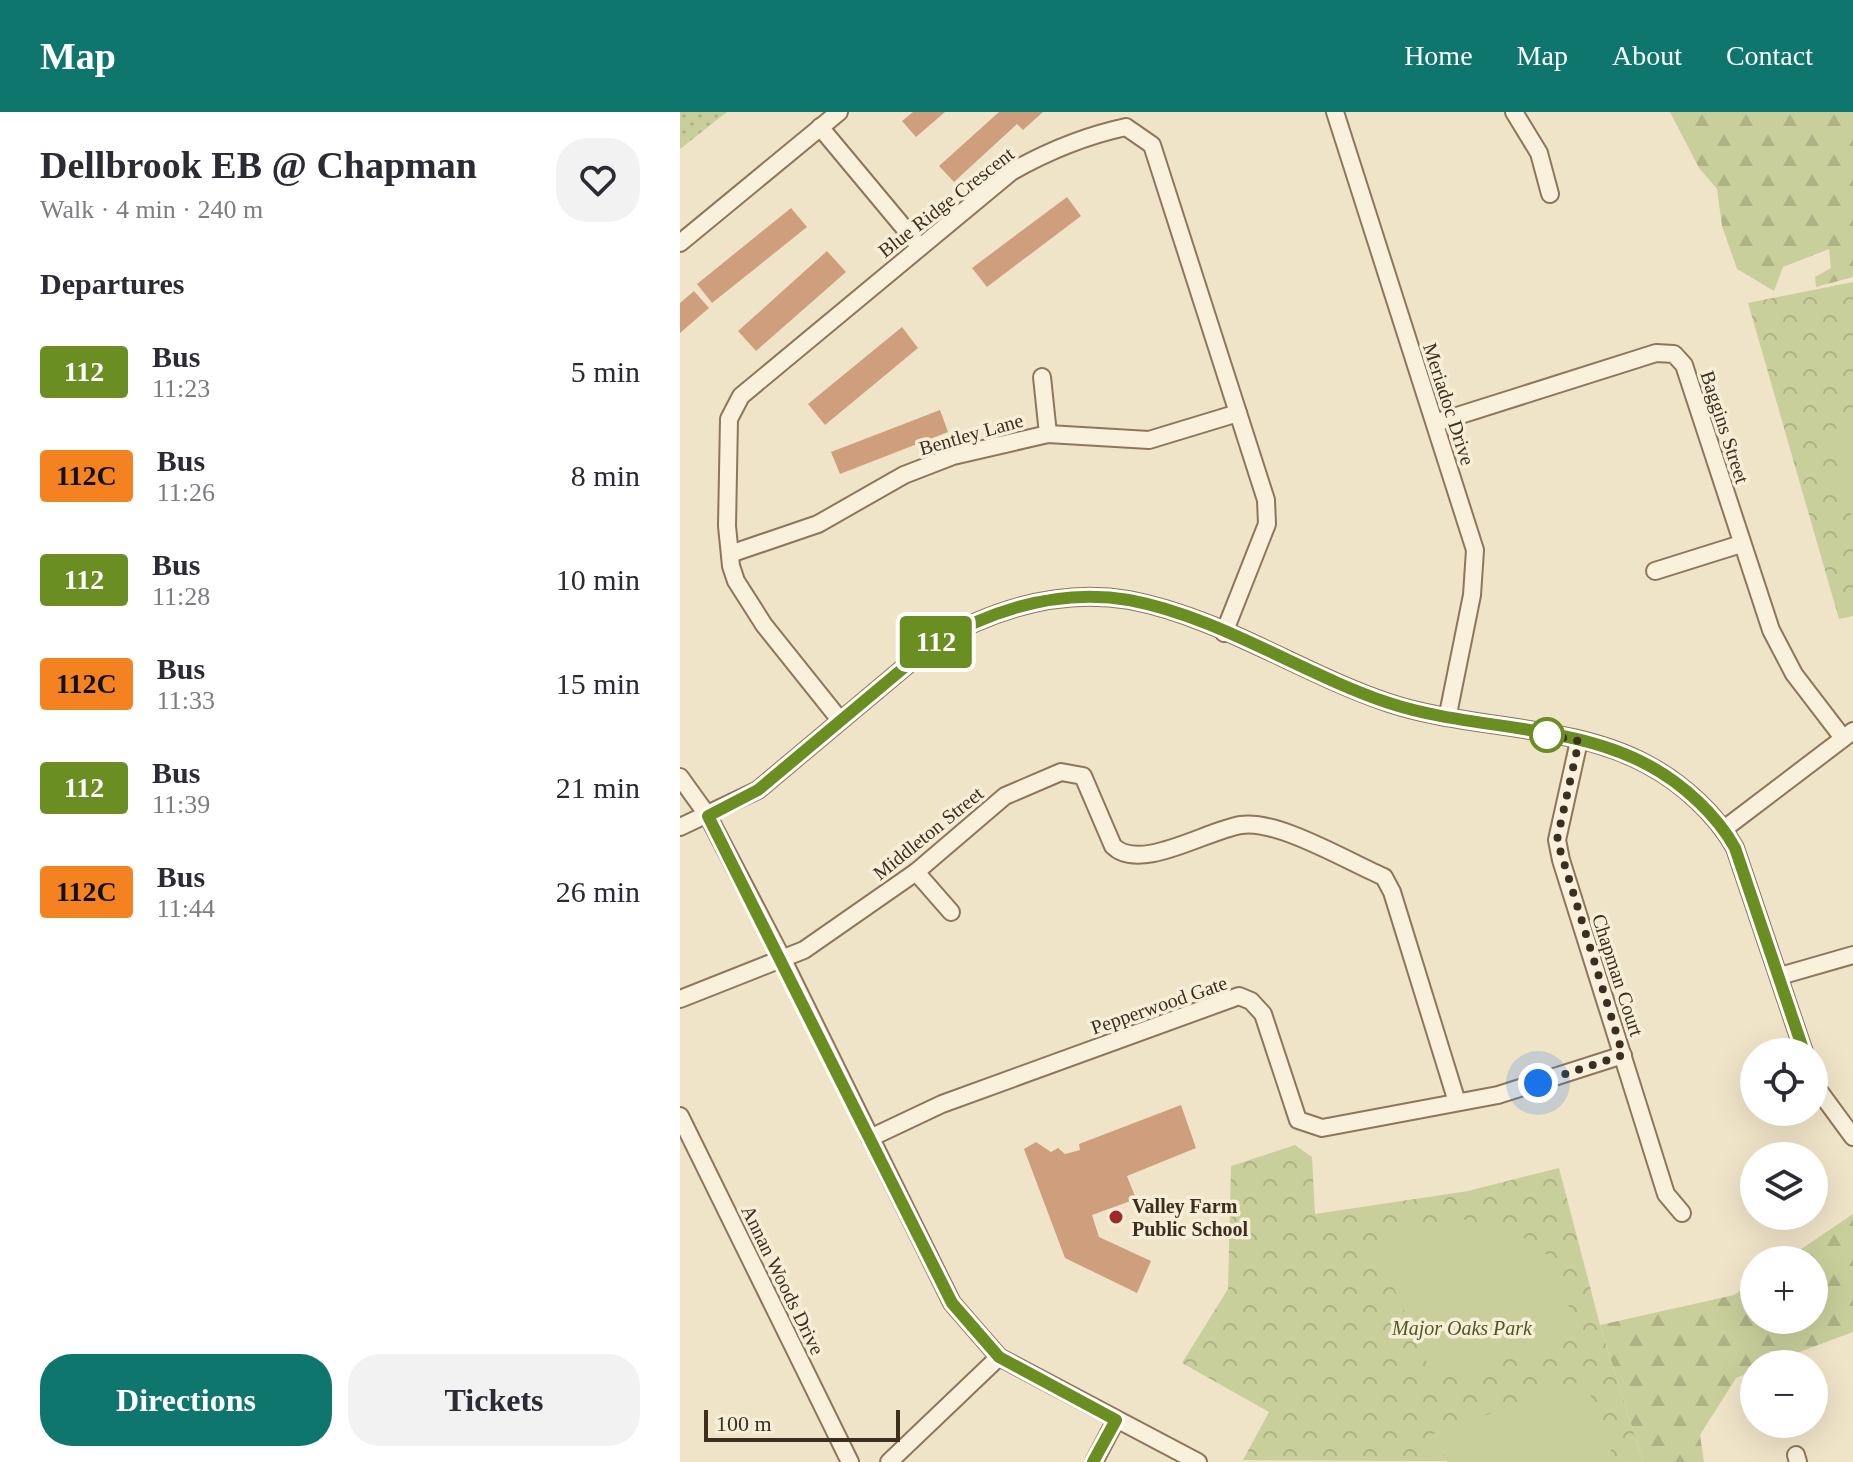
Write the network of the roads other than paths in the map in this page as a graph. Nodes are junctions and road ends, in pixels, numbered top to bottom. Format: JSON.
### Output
{"nodes":[{"id":1,"x":839,"y":112,"type":"edge"},
{"id":2,"x":1335,"y":112,"type":"edge"},
{"id":3,"x":1514,"y":112,"type":"edge"},
{"id":4,"x":820,"y":127,"type":"junction"},
{"id":5,"x":1550,"y":194,"type":"dead end"},
{"id":6,"x":680,"y":243,"type":"edge"},
{"id":7,"x":920,"y":247,"type":"junction"},
{"id":8,"x":1042,"y":377,"type":"dead end"},
{"id":9,"x":1238,"y":413,"type":"junction"},
{"id":10,"x":1435,"y":423,"type":"junction"},
{"id":11,"x":1048,"y":434,"type":"junction"},
{"id":12,"x":1741,"y":544,"type":"junction"},
{"id":13,"x":730,"y":554,"type":"junction"},
{"id":14,"x":1655,"y":571,"type":"dead end"},
{"id":15,"x":1224,"y":633,"type":"junction"},
{"id":16,"x":1448,"y":714,"type":"junction"},
{"id":17,"x":840,"y":720,"type":"junction"},
{"id":18,"x":1848,"y":735,"type":"edge"},
{"id":19,"x":1579,"y":741,"type":"junction"},
{"id":20,"x":680,"y":777,"type":"edge"},
{"id":21,"x":708,"y":816,"type":"junction"},
{"id":22,"x":680,"y":827,"type":"edge"},
{"id":23,"x":1724,"y":829,"type":"junction"},
{"id":24,"x":916,"y":872,"type":"junction"},
{"id":25,"x":951,"y":912,"type":"dead end"},
{"id":26,"x":1853,"y":955,"type":"edge"},
{"id":27,"x":783,"y":960,"type":"junction"},
{"id":28,"x":1780,"y":976,"type":"junction"},
{"id":29,"x":680,"y":999,"type":"edge"},
{"id":30,"x":1800,"y":1038,"type":"edge"},
{"id":31,"x":1623,"y":1055,"type":"junction"},
{"id":32,"x":1457,"y":1102,"type":"junction"},
{"id":33,"x":1828,"y":1103,"type":"edge"},
{"id":34,"x":680,"y":1116,"type":"edge"},
{"id":35,"x":1853,"y":1137,"type":"edge"},
{"id":36,"x":870,"y":1138,"type":"junction"},
{"id":37,"x":1682,"y":1213,"type":"dead end"},
{"id":38,"x":999,"y":1357,"type":"junction"},
{"id":39,"x":1116,"y":1420,"type":"junction"},
{"id":40,"x":850,"y":1462,"type":"edge"},
{"id":41,"x":889,"y":1462,"type":"edge"},
{"id":42,"x":1094,"y":1462,"type":"edge"},
{"id":43,"x":1198,"y":1462,"type":"edge"}],
"edges":[{"from":1,"to":4,"type":"street"},
{"from":2,"to":10,"type":"street","name":"Meriadoc Drive"},
{"from":3,"to":5,"type":"street"},
{"from":4,"to":6,"type":"street"},
{"from":4,"to":7,"type":"street"},
{"from":7,"to":9,"type":"street","name":"Blue Ridge Crescent"},
{"from":7,"to":13,"type":"street","name":"Blue Ridge Crescent"},
{"from":8,"to":11,"type":"street"},
{"from":9,"to":11,"type":"street","name":"Bentley Lane"},
{"from":9,"to":15,"type":"street","name":"Blue Ridge Crescent"},
{"from":10,"to":12,"type":"street","name":"Baggins Street"},
{"from":10,"to":16,"type":"street","name":"Meriadoc Drive"},
{"from":11,"to":13,"type":"street","name":"Bentley Lane"},
{"from":12,"to":14,"type":"street"},
{"from":12,"to":18,"type":"street","name":"Baggins Street"},
{"from":13,"to":17,"type":"street","name":"Blue Ridge Crescent"},
{"from":15,"to":16,"type":"street"},
{"from":15,"to":17,"type":"street"},
{"from":16,"to":19,"type":"street"},
{"from":17,"to":21,"type":"street"},
{"from":18,"to":23,"type":"street"},
{"from":19,"to":23,"type":"street"},
{"from":19,"to":31,"type":"street","name":"Chapman Court"},
{"from":20,"to":21,"type":"street"},
{"from":21,"to":22,"type":"street"},
{"from":21,"to":27,"type":"street"},
{"from":23,"to":28,"type":"street"},
{"from":24,"to":25,"type":"street"},
{"from":24,"to":27,"type":"street","name":"Middleton Street"},
{"from":24,"to":32,"type":"street","name":"Middleton Street"},
{"from":26,"to":28,"type":"street"},
{"from":27,"to":29,"type":"street","name":"Middleton Street"},
{"from":27,"to":36,"type":"street"},
{"from":28,"to":30,"type":"street"},
{"from":31,"to":32,"type":"street","name":"Pepperwood Gate"},
{"from":31,"to":37,"type":"street","name":"Chapman Court"},
{"from":32,"to":36,"type":"street","name":"Pepperwood Gate"},
{"from":33,"to":35,"type":"street"},
{"from":34,"to":40,"type":"street","name":"Annan Woods Drive"},
{"from":36,"to":38,"type":"street"},
{"from":38,"to":39,"type":"street"},
{"from":38,"to":41,"type":"street"},
{"from":39,"to":42,"type":"street"},
{"from":39,"to":43,"type":"street"}]}
